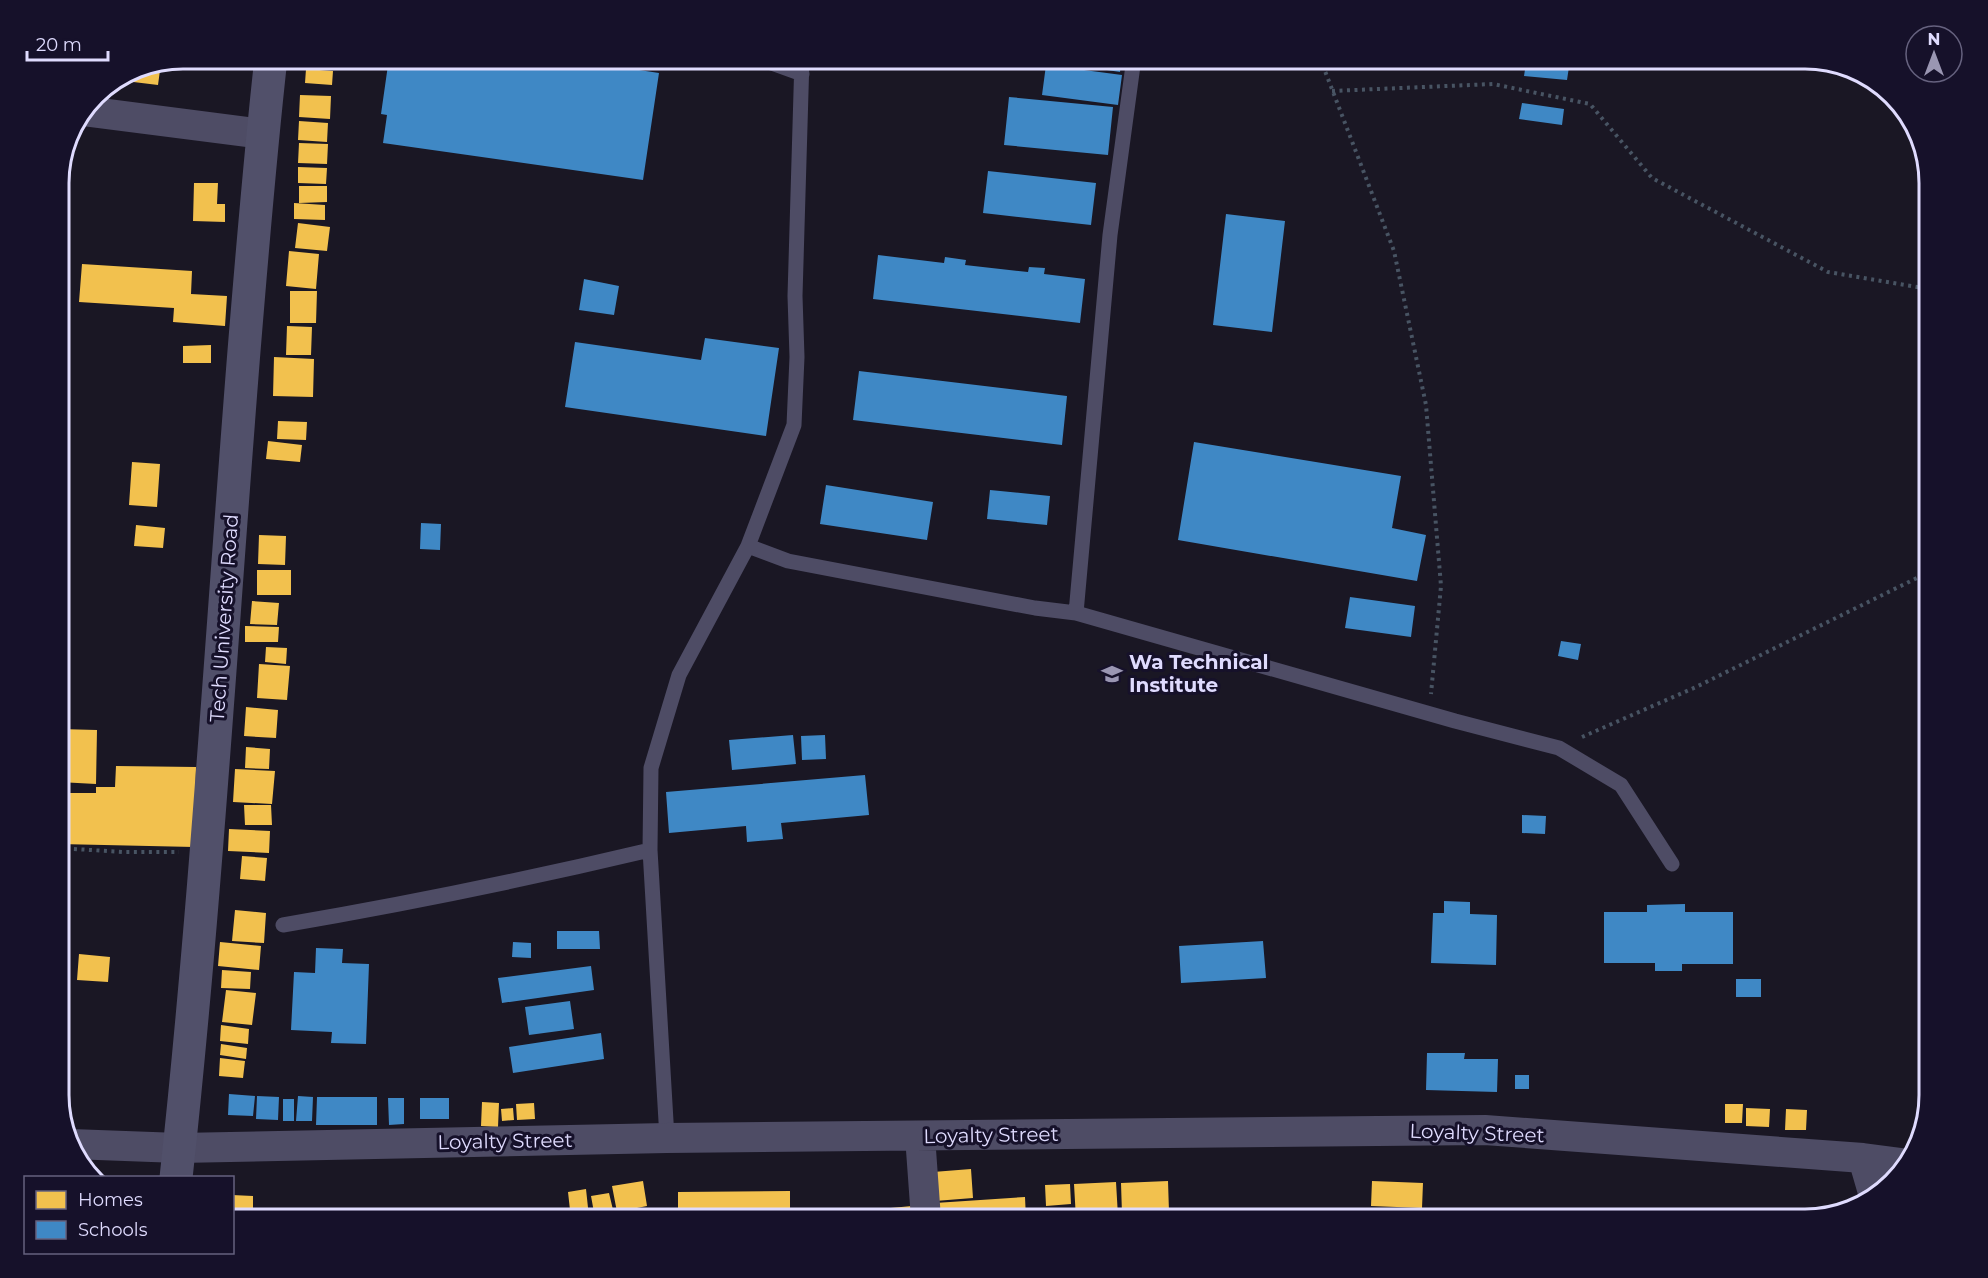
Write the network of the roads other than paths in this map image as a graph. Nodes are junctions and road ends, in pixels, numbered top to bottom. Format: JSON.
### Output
{"nodes":[{"id":1,"x":270,"y":69,"type":"edge"},
{"id":2,"x":802,"y":69,"type":"edge"},
{"id":3,"x":1133,"y":69,"type":"edge"},
{"id":4,"x":94,"y":112,"type":"edge"},
{"id":5,"x":262,"y":134,"type":"junction"},
{"id":6,"x":748,"y":546,"type":"junction"},
{"id":7,"x":1076,"y":613,"type":"junction"},
{"id":8,"x":650,"y":850,"type":"junction"},
{"id":9,"x":1672,"y":864,"type":"dead end"},
{"id":10,"x":283,"y":925,"type":"dead end"},
{"id":11,"x":920,"y":1136,"type":"junction"},
{"id":12,"x":667,"y":1138,"type":"junction"},
{"id":13,"x":81,"y":1146,"type":"edge"},
{"id":14,"x":1863,"y":1158,"type":"junction"},
{"id":15,"x":1897,"y":1162,"type":"edge"},
{"id":16,"x":177,"y":1163,"type":"edge"},
{"id":17,"x":1871,"y":1187,"type":"edge"},
{"id":18,"x":925,"y":1209,"type":"edge"}],
"edges":[{"from":1,"to":5,"type":"street","name":"Tech University Road"},
{"from":2,"to":6,"type":"lane"},
{"from":3,"to":7,"type":"lane"},
{"from":4,"to":5,"type":"street"},
{"from":5,"to":16,"type":"street","name":"Tech University Road"},
{"from":6,"to":7,"type":"lane"},
{"from":6,"to":8,"type":"lane"},
{"from":7,"to":9,"type":"lane"},
{"from":8,"to":10,"type":"lane"},
{"from":8,"to":12,"type":"lane"},
{"from":11,"to":12,"type":"street","name":"Loyalty Street"},
{"from":11,"to":14,"type":"street","name":"Loyalty Street"},
{"from":11,"to":18,"type":"street"},
{"from":12,"to":16,"type":"street","name":"Loyalty Street"},
{"from":13,"to":16,"type":"street","name":"Loyalty Street"},
{"from":14,"to":15,"type":"street","name":"Loyalty Street"},
{"from":14,"to":17,"type":"street"}]}
